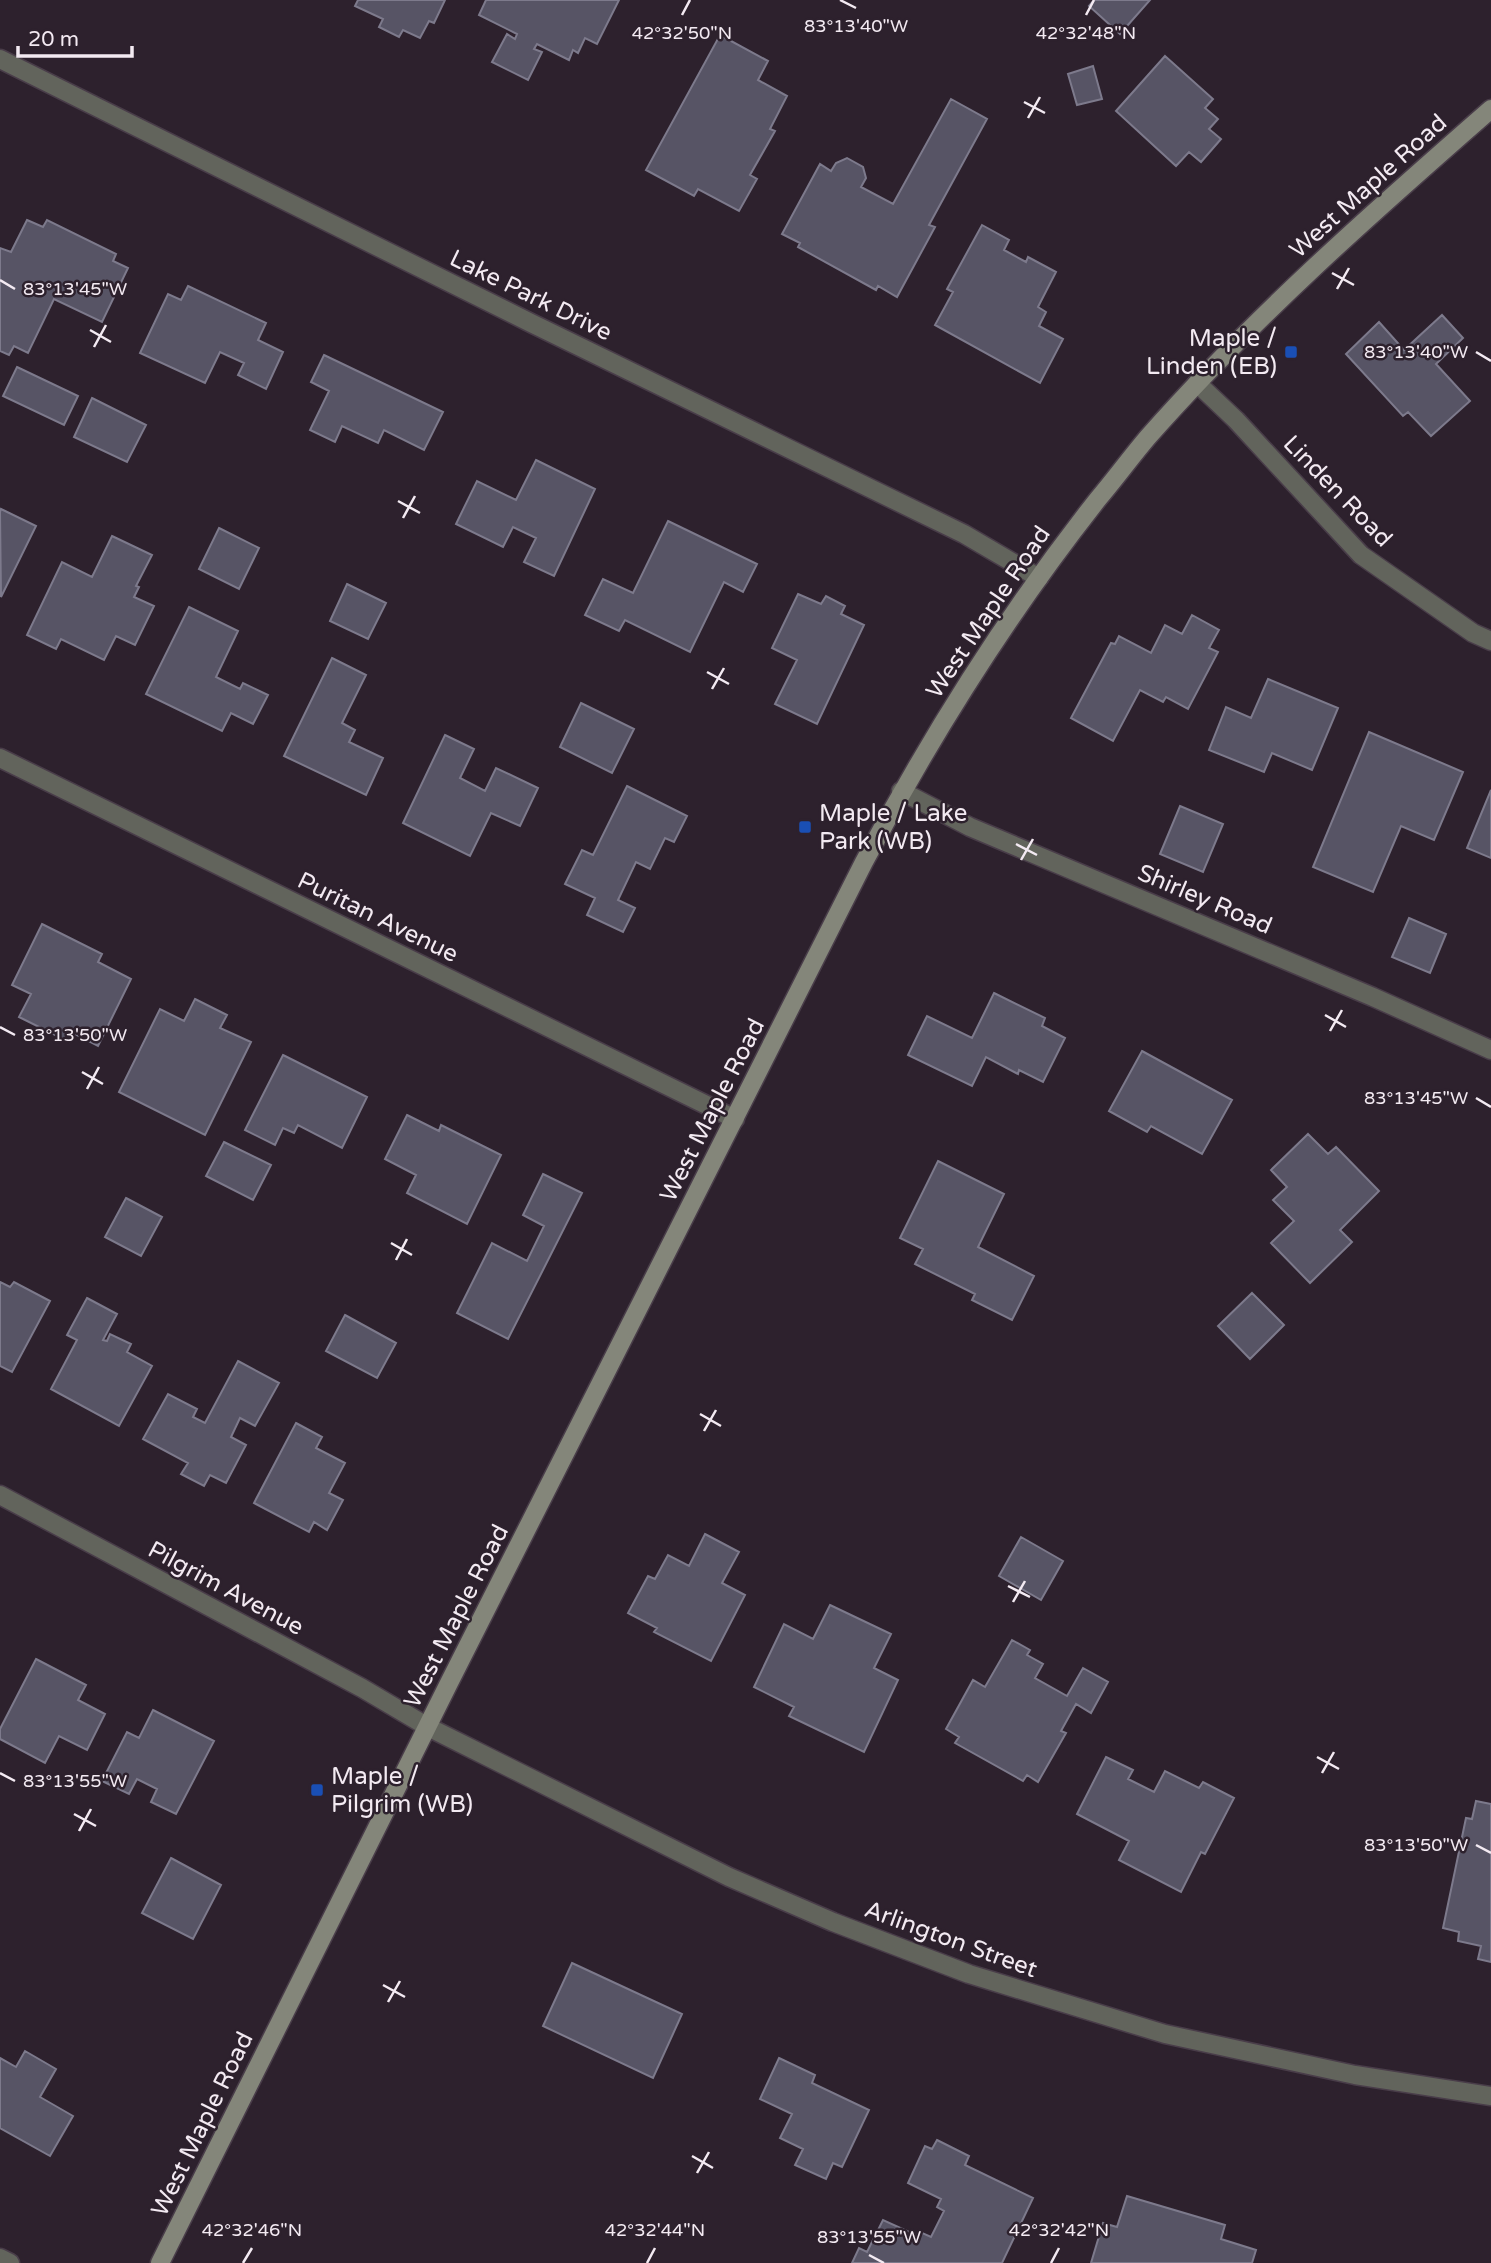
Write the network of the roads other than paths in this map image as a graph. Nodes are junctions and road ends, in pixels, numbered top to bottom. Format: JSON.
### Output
{"nodes":[{"id":1,"x":0,"y":59,"type":"edge"},
{"id":2,"x":1491,"y":109,"type":"edge"},
{"id":3,"x":1197,"y":383,"type":"junction"},
{"id":4,"x":1039,"y":578,"type":"junction"},
{"id":5,"x":1491,"y":641,"type":"edge"},
{"id":6,"x":0,"y":758,"type":"edge"},
{"id":7,"x":901,"y":792,"type":"junction"},
{"id":8,"x":1491,"y":1050,"type":"edge"},
{"id":9,"x":735,"y":1119,"type":"junction"},
{"id":10,"x":0,"y":1495,"type":"edge"},
{"id":11,"x":428,"y":1727,"type":"junction"},
{"id":12,"x":1491,"y":2096,"type":"edge"},
{"id":13,"x":0,"y":2258,"type":"edge"},
{"id":14,"x":10,"y":2263,"type":"edge"},
{"id":15,"x":160,"y":2263,"type":"edge"}],
"edges":[{"from":1,"to":4,"type":"street","name":"Lake Park Drive"},
{"from":2,"to":3,"type":"main road","name":"West Maple Road"},
{"from":3,"to":4,"type":"main road","name":"West Maple Road"},
{"from":3,"to":5,"type":"street","name":"Linden Road"},
{"from":4,"to":7,"type":"main road","name":"West Maple Road"},
{"from":6,"to":9,"type":"street","name":"Puritan Avenue"},
{"from":7,"to":8,"type":"street","name":"Shirley Road"},
{"from":7,"to":9,"type":"main road","name":"West Maple Road"},
{"from":9,"to":11,"type":"main road","name":"West Maple Road"},
{"from":10,"to":11,"type":"street","name":"Pilgrim Avenue"},
{"from":11,"to":12,"type":"street","name":"Arlington Street"},
{"from":11,"to":15,"type":"main road","name":"West Maple Road"},
{"from":13,"to":14,"type":"street"}]}
